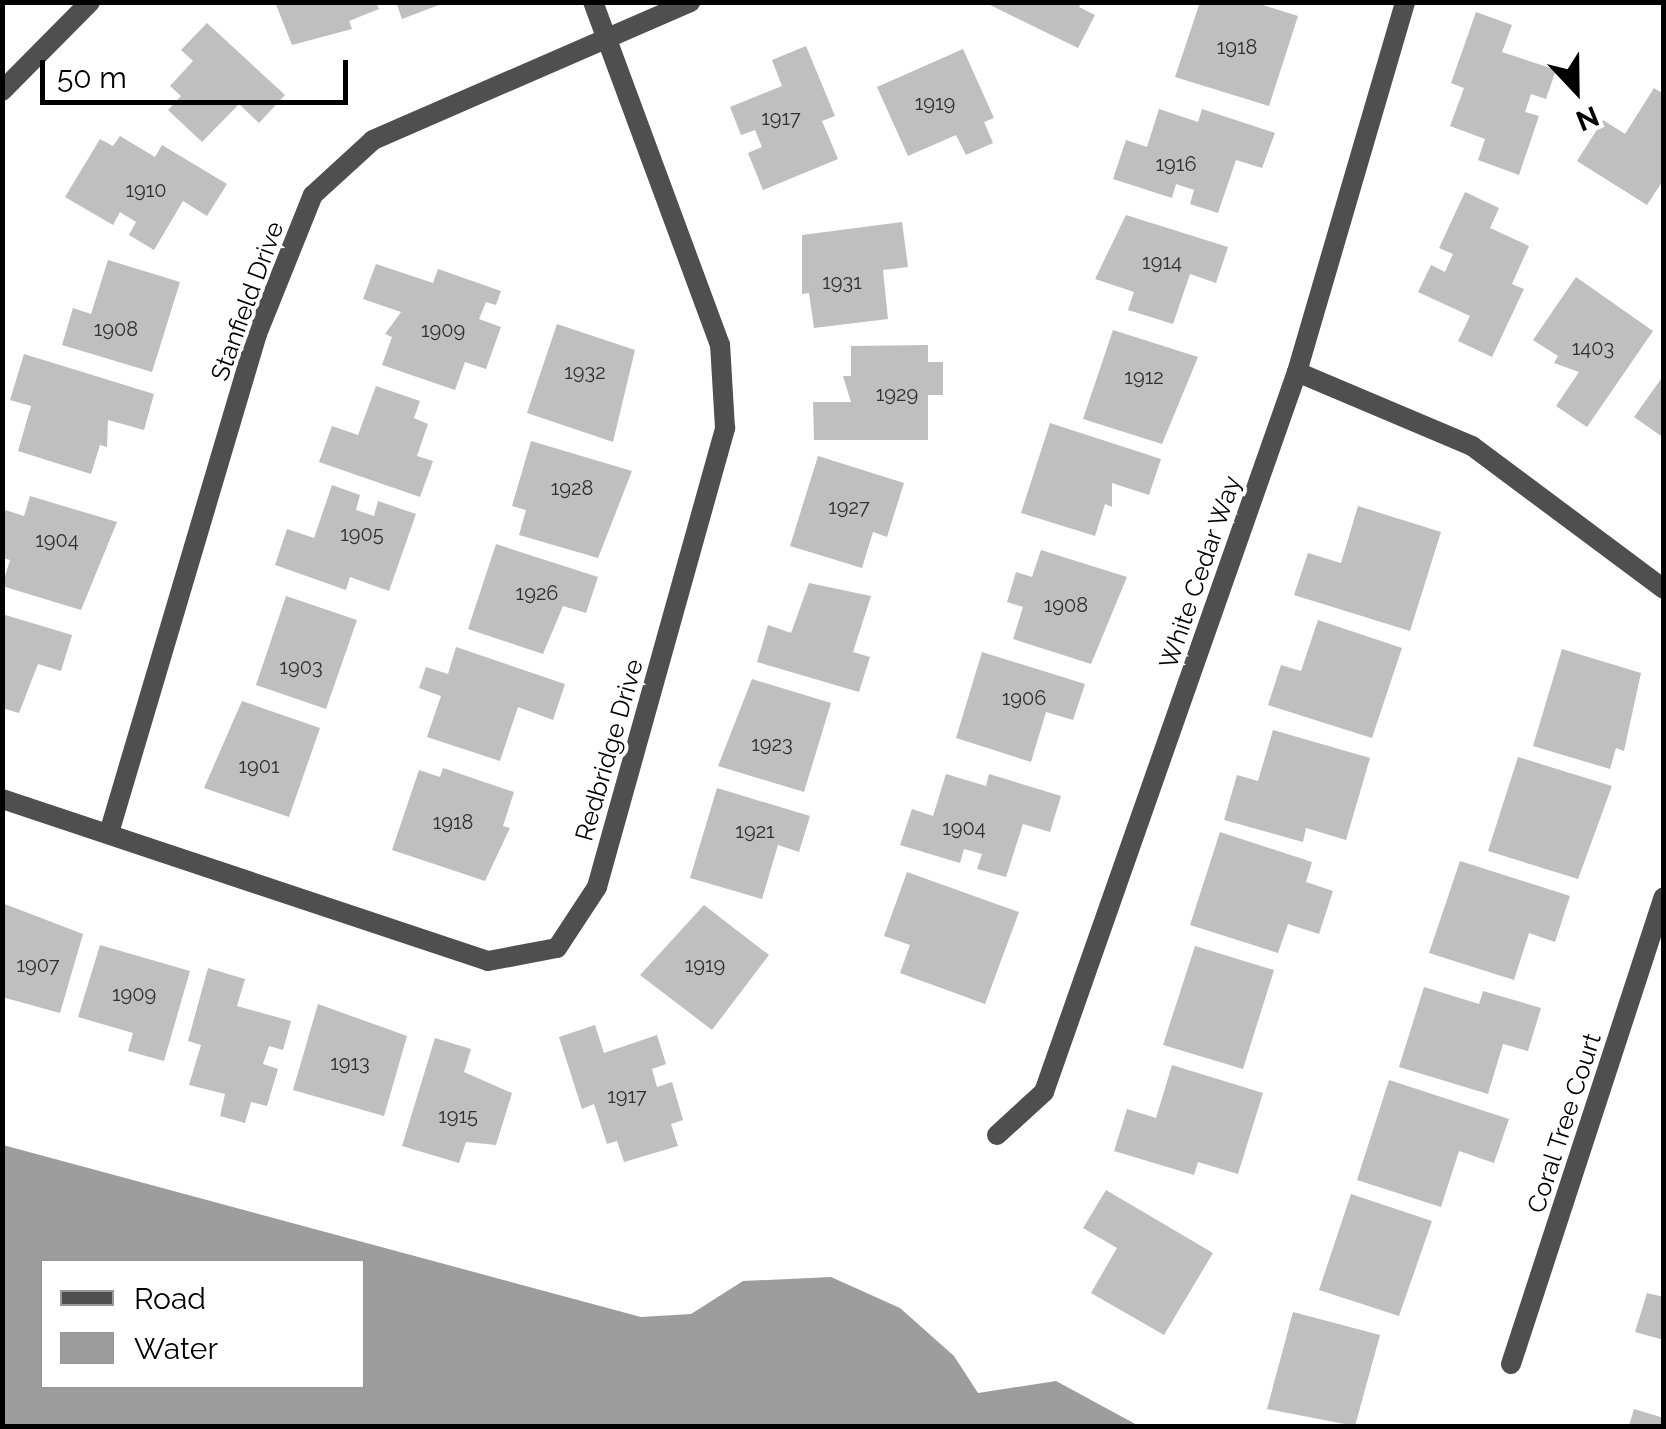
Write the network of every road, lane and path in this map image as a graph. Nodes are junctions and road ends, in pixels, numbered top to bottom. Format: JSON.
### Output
{"nodes":[{"id":1,"x":90,"y":2,"type":"edge"},
{"id":2,"x":593,"y":2,"type":"edge"},
{"id":3,"x":690,"y":2,"type":"edge"},
{"id":4,"x":1405,"y":2,"type":"edge"},
{"id":5,"x":608,"y":37,"type":"junction"},
{"id":6,"x":2,"y":91,"type":"edge"},
{"id":7,"x":1298,"y":372,"type":"junction"},
{"id":8,"x":1664,"y":589,"type":"edge"},
{"id":9,"x":2,"y":799,"type":"edge"},
{"id":10,"x":109,"y":834,"type":"junction"},
{"id":11,"x":1664,"y":897,"type":"edge"},
{"id":12,"x":997,"y":1135,"type":"dead end"},
{"id":13,"x":1511,"y":1364,"type":"dead end"}],
"edges":[{"from":1,"to":6,"type":"street"},
{"from":2,"to":5,"type":"street","name":"Redbridge Drive"},
{"from":3,"to":5,"type":"street","name":"Stanfield Drive"},
{"from":4,"to":7,"type":"street","name":"White Cedar Way"},
{"from":5,"to":10,"type":"street","name":"Stanfield Drive"},
{"from":5,"to":10,"type":"street","name":"Redbridge Drive"},
{"from":7,"to":8,"type":"street"},
{"from":7,"to":12,"type":"street","name":"White Cedar Way"},
{"from":9,"to":10,"type":"street","name":"Redbridge Drive"},
{"from":11,"to":13,"type":"street","name":"Coral Tree Court"}]}
